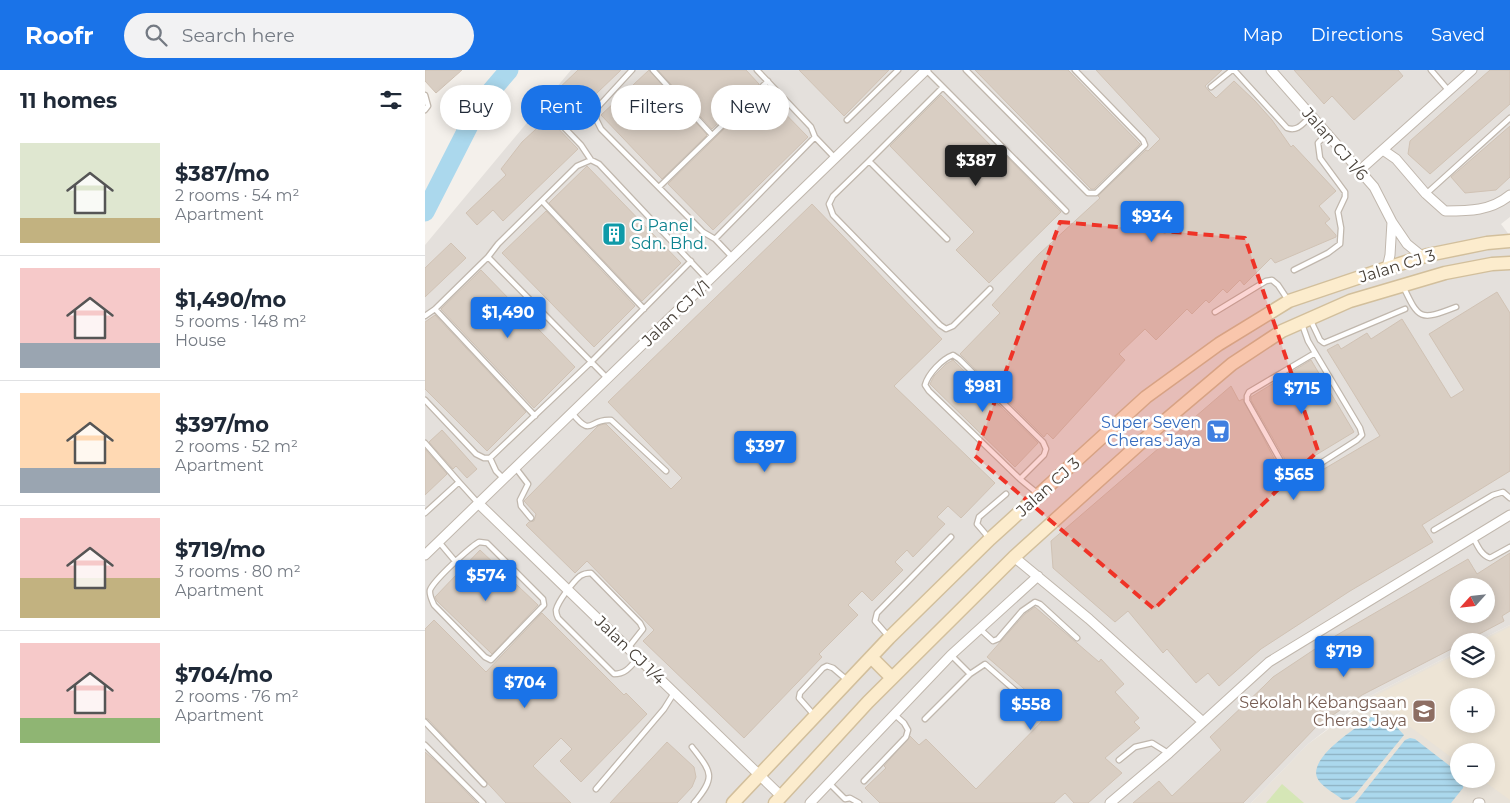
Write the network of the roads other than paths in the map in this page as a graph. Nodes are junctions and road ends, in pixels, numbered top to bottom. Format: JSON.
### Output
{"nodes":[{"id":1,"x":632,"y":70,"type":"edge"},
{"id":2,"x":653,"y":70,"type":"edge"},
{"id":3,"x":757,"y":70,"type":"edge"},
{"id":4,"x":898,"y":70,"type":"edge"},
{"id":5,"x":926,"y":70,"type":"edge"},
{"id":6,"x":965,"y":70,"type":"edge"},
{"id":7,"x":1075,"y":70,"type":"edge"},
{"id":8,"x":1233,"y":70,"type":"edge"},
{"id":9,"x":1271,"y":70,"type":"edge"},
{"id":10,"x":1431,"y":70,"type":"edge"},
{"id":11,"x":1472,"y":70,"type":"edge"},
{"id":12,"x":768,"y":81,"type":"junction"},
{"id":13,"x":943,"y":87,"type":"junction"},
{"id":14,"x":1211,"y":87,"type":"dead end"},
{"id":15,"x":1449,"y":91,"type":"junction"},
{"id":16,"x":425,"y":95,"type":"edge"},
{"id":17,"x":425,"y":110,"type":"edge"},
{"id":18,"x":1311,"y":116,"type":"junction"},
{"id":19,"x":1510,"y":118,"type":"edge"},
{"id":20,"x":847,"y":120,"type":"dead end"},
{"id":21,"x":567,"y":130,"type":"edge"},
{"id":22,"x":1327,"y":133,"type":"junction"},
{"id":23,"x":712,"y":136,"type":"junction"},
{"id":24,"x":815,"y":137,"type":"junction"},
{"id":25,"x":1383,"y":150,"type":"junction"},
{"id":26,"x":835,"y":158,"type":"junction"},
{"id":27,"x":591,"y":160,"type":"junction"},
{"id":28,"x":869,"y":161,"type":"junction"},
{"id":29,"x":1359,"y":171,"type":"junction"},
{"id":30,"x":659,"y":187,"type":"junction"},
{"id":31,"x":1426,"y":194,"type":"junction"},
{"id":32,"x":1510,"y":195,"type":"edge"},
{"id":33,"x":542,"y":201,"type":"junction"},
{"id":34,"x":1066,"y":211,"type":"dead end"},
{"id":35,"x":1393,"y":222,"type":"junction"},
{"id":36,"x":715,"y":239,"type":"junction"},
{"id":37,"x":947,"y":239,"type":"dead end"},
{"id":38,"x":1510,"y":241,"type":"edge"},
{"id":39,"x":488,"y":256,"type":"junction"},
{"id":40,"x":1423,"y":257,"type":"junction"},
{"id":41,"x":733,"y":258,"type":"junction"},
{"id":42,"x":691,"y":261,"type":"junction"},
{"id":43,"x":1510,"y":263,"type":"edge"},
{"id":44,"x":1387,"y":268,"type":"junction"},
{"id":45,"x":1293,"y":270,"type":"dead end"},
{"id":46,"x":709,"y":281,"type":"junction"},
{"id":47,"x":1403,"y":285,"type":"junction"},
{"id":48,"x":990,"y":288,"type":"dead end"},
{"id":49,"x":1289,"y":301,"type":"junction"},
{"id":50,"x":1456,"y":307,"type":"dead end"},
{"id":51,"x":435,"y":308,"type":"junction"},
{"id":52,"x":644,"y":309,"type":"junction"},
{"id":53,"x":1405,"y":309,"type":"dead end"},
{"id":54,"x":1215,"y":312,"type":"dead end"},
{"id":55,"x":425,"y":316,"type":"edge"},
{"id":56,"x":1305,"y":320,"type":"junction"},
{"id":57,"x":1315,"y":353,"type":"junction"},
{"id":58,"x":591,"y":362,"type":"junction"},
{"id":59,"x":607,"y":378,"type":"junction"},
{"id":60,"x":425,"y":400,"type":"edge"},
{"id":61,"x":572,"y":413,"type":"junction"},
{"id":62,"x":535,"y":416,"type":"junction"},
{"id":63,"x":425,"y":443,"type":"edge"},
{"id":64,"x":490,"y":458,"type":"junction"},
{"id":65,"x":515,"y":467,"type":"junction"},
{"id":66,"x":666,"y":471,"type":"dead end"},
{"id":67,"x":503,"y":478,"type":"junction"},
{"id":68,"x":1020,"y":479,"type":"junction"},
{"id":69,"x":459,"y":482,"type":"junction"},
{"id":70,"x":1005,"y":494,"type":"dead end"},
{"id":71,"x":1040,"y":495,"type":"junction"},
{"id":72,"x":1510,"y":498,"type":"edge"},
{"id":73,"x":478,"y":503,"type":"junction"},
{"id":74,"x":425,"y":513,"type":"edge"},
{"id":75,"x":1510,"y":515,"type":"edge"},
{"id":76,"x":531,"y":518,"type":"dead end"},
{"id":77,"x":1434,"y":530,"type":"dead end"},
{"id":78,"x":951,"y":537,"type":"dead end"},
{"id":79,"x":1473,"y":538,"type":"junction"},
{"id":80,"x":990,"y":539,"type":"junction"},
{"id":81,"x":438,"y":541,"type":"junction"},
{"id":82,"x":1510,"y":547,"type":"edge"},
{"id":83,"x":425,"y":555,"type":"edge"},
{"id":84,"x":1014,"y":557,"type":"junction"},
{"id":85,"x":455,"y":561,"type":"junction"},
{"id":86,"x":1038,"y":576,"type":"junction"},
{"id":87,"x":567,"y":590,"type":"junction"},
{"id":88,"x":981,"y":629,"type":"junction"},
{"id":89,"x":889,"y":638,"type":"junction"},
{"id":90,"x":1077,"y":638,"type":"dead end"},
{"id":91,"x":628,"y":648,"type":"junction"},
{"id":92,"x":951,"y":655,"type":"junction"},
{"id":93,"x":871,"y":657,"type":"junction"},
{"id":94,"x":638,"y":658,"type":"junction"},
{"id":95,"x":970,"y":674,"type":"junction"},
{"id":96,"x":892,"y":678,"type":"junction"},
{"id":97,"x":848,"y":681,"type":"junction"},
{"id":98,"x":674,"y":693,"type":"junction"},
{"id":99,"x":1036,"y":709,"type":"dead end"},
{"id":100,"x":894,"y":714,"type":"junction"},
{"id":101,"x":815,"y":716,"type":"junction"},
{"id":102,"x":925,"y":719,"type":"dead end"},
{"id":103,"x":425,"y":722,"type":"edge"},
{"id":104,"x":1203,"y":722,"type":"junction"},
{"id":105,"x":425,"y":745,"type":"edge"},
{"id":106,"x":692,"y":747,"type":"dead end"},
{"id":107,"x":1169,"y":753,"type":"junction"},
{"id":108,"x":1119,"y":760,"type":"dead end"},
{"id":109,"x":759,"y":774,"type":"junction"},
{"id":110,"x":864,"y":781,"type":"dead end"},
{"id":111,"x":829,"y":783,"type":"junction"},
{"id":112,"x":484,"y":784,"type":"dead end"},
{"id":113,"x":596,"y":789,"type":"dead end"},
{"id":114,"x":778,"y":800,"type":"edge"},
{"id":115,"x":843,"y":801,"type":"edge"},
{"id":116,"x":483,"y":803,"type":"edge"},
{"id":117,"x":694,"y":803,"type":"edge"},
{"id":118,"x":733,"y":803,"type":"edge"},
{"id":119,"x":810,"y":803,"type":"edge"},
{"id":120,"x":859,"y":803,"type":"edge"},
{"id":121,"x":1110,"y":803,"type":"edge"}],
"edges":[{"from":1,"to":30,"type":"lane"},
{"from":2,"to":23,"type":"lane"},
{"from":3,"to":12,"type":"lane"},
{"from":4,"to":20,"type":"lane"},
{"from":5,"to":13,"type":"lane"},
{"from":5,"to":26,"type":"street","name":"Jalan CJ 1/1"},
{"from":6,"to":7,"type":"lane"},
{"from":8,"to":14,"type":"lane"},
{"from":8,"to":18,"type":"lane"},
{"from":9,"to":18,"type":"street","name":"Jalan CJ 1/6"},
{"from":10,"to":15,"type":"lane"},
{"from":11,"to":15,"type":"street"},
{"from":12,"to":23,"type":"lane"},
{"from":12,"to":24,"type":"lane"},
{"from":13,"to":28,"type":"lane"},
{"from":13,"to":34,"type":"lane"},
{"from":15,"to":25,"type":"street"},
{"from":16,"to":17,"type":"lane"},
{"from":18,"to":22,"type":"street","name":"Jalan CJ 1/6"},
{"from":19,"to":31,"type":"lane"},
{"from":21,"to":27,"type":"lane"},
{"from":22,"to":29,"type":"street","name":"Jalan CJ 1/6"},
{"from":22,"to":45,"type":"lane"},
{"from":23,"to":30,"type":"lane"},
{"from":24,"to":26,"type":"lane"},
{"from":24,"to":36,"type":"lane"},
{"from":25,"to":29,"type":"street"},
{"from":25,"to":31,"type":"street"},
{"from":26,"to":41,"type":"street","name":"Jalan CJ 1/1"},
{"from":27,"to":33,"type":"lane"},
{"from":27,"to":42,"type":"lane"},
{"from":28,"to":37,"type":"lane"},
{"from":28,"to":48,"type":"lane"},
{"from":29,"to":35,"type":"street","name":"Jalan CJ 1/6"},
{"from":30,"to":36,"type":"lane"},
{"from":31,"to":32,"type":"street"},
{"from":33,"to":39,"type":"lane"},
{"from":33,"to":52,"type":"lane"},
{"from":35,"to":40,"type":"street","name":"Jalan CJ 1/6"},
{"from":35,"to":44,"type":"street"},
{"from":36,"to":41,"type":"lane"},
{"from":38,"to":40,"type":"street","name":"Jalan CJ 3"},
{"from":39,"to":51,"type":"lane"},
{"from":39,"to":58,"type":"lane"},
{"from":40,"to":44,"type":"street","name":"Jalan CJ 3"},
{"from":41,"to":46,"type":"street","name":"Jalan CJ 1/1"},
{"from":42,"to":46,"type":"lane"},
{"from":42,"to":52,"type":"lane"},
{"from":43,"to":47,"type":"street","name":"Jalan CJ 3"},
{"from":44,"to":49,"type":"street","name":"Jalan CJ 3"},
{"from":46,"to":59,"type":"street","name":"Jalan CJ 1/1"},
{"from":47,"to":50,"type":"lane"},
{"from":47,"to":56,"type":"street","name":"Jalan CJ 3"},
{"from":49,"to":54,"type":"lane"},
{"from":49,"to":71,"type":"street","name":"Jalan CJ 3"},
{"from":51,"to":55,"type":"lane"},
{"from":51,"to":62,"type":"lane"},
{"from":52,"to":58,"type":"lane"},
{"from":53,"to":56,"type":"lane"},
{"from":56,"to":57,"type":"lane"},
{"from":56,"to":84,"type":"street","name":"Jalan CJ 3"},
{"from":57,"to":57,"type":"lane"},
{"from":58,"to":59,"type":"lane"},
{"from":58,"to":62,"type":"lane"},
{"from":59,"to":61,"type":"street","name":"Jalan CJ 1/1"},
{"from":60,"to":64,"type":"lane"},
{"from":61,"to":65,"type":"street","name":"Jalan CJ 1/1"},
{"from":61,"to":66,"type":"lane"},
{"from":62,"to":64,"type":"lane"},
{"from":63,"to":69,"type":"lane"},
{"from":64,"to":67,"type":"lane"},
{"from":65,"to":67,"type":"street","name":"Jalan CJ 1/1"},
{"from":65,"to":76,"type":"lane"},
{"from":67,"to":73,"type":"street","name":"Jalan CJ 1/1"},
{"from":68,"to":68,"type":"lane"},
{"from":68,"to":71,"type":"lane"},
{"from":69,"to":73,"type":"lane"},
{"from":69,"to":74,"type":"lane"},
{"from":70,"to":80,"type":"lane"},
{"from":71,"to":80,"type":"street","name":"Jalan CJ 3"},
{"from":72,"to":77,"type":"lane"},
{"from":73,"to":81,"type":"street","name":"Jalan CJ 1/1"},
{"from":73,"to":87,"type":"street","name":"Jalan CJ 1/4"},
{"from":75,"to":79,"type":"street"},
{"from":78,"to":89,"type":"lane"},
{"from":79,"to":82,"type":"lane"},
{"from":79,"to":104,"type":"street"},
{"from":80,"to":89,"type":"street","name":"Jalan CJ 3"},
{"from":81,"to":83,"type":"street","name":"Jalan CJ 1/1"},
{"from":81,"to":85,"type":"lane"},
{"from":84,"to":86,"type":"street"},
{"from":84,"to":96,"type":"street","name":"Jalan CJ 3"},
{"from":85,"to":85,"type":"lane"},
{"from":86,"to":88,"type":"street"},
{"from":86,"to":104,"type":"street"},
{"from":87,"to":91,"type":"street","name":"Jalan CJ 1/4"},
{"from":87,"to":91,"type":"lane"},
{"from":87,"to":94,"type":"lane"},
{"from":88,"to":90,"type":"lane"},
{"from":88,"to":92,"type":"street"},
{"from":89,"to":93,"type":"street","name":"Jalan CJ 3"},
{"from":91,"to":94,"type":"street","name":"Jalan CJ 1/4"},
{"from":92,"to":95,"type":"lane"},
{"from":92,"to":100,"type":"street"},
{"from":93,"to":96,"type":"street"},
{"from":93,"to":97,"type":"street","name":"Jalan CJ 3"},
{"from":94,"to":98,"type":"street","name":"Jalan CJ 1/4"},
{"from":95,"to":99,"type":"lane"},
{"from":95,"to":102,"type":"lane"},
{"from":96,"to":114,"type":"street","name":"Jalan CJ 3"},
{"from":97,"to":101,"type":"street","name":"Jalan CJ 3"},
{"from":97,"to":101,"type":"lane"},
{"from":98,"to":109,"type":"street","name":"Jalan CJ 1/4"},
{"from":98,"to":113,"type":"lane"},
{"from":100,"to":110,"type":"lane"},
{"from":100,"to":111,"type":"street"},
{"from":101,"to":109,"type":"street","name":"Jalan CJ 3"},
{"from":103,"to":112,"type":"lane"},
{"from":104,"to":107,"type":"street"},
{"from":105,"to":116,"type":"lane"},
{"from":106,"to":117,"type":"lane"},
{"from":107,"to":108,"type":"lane"},
{"from":107,"to":121,"type":"street"},
{"from":109,"to":114,"type":"street","name":"Jalan CJ 1/4"},
{"from":109,"to":118,"type":"street","name":"Jalan CJ 3"},
{"from":111,"to":115,"type":"lane"},
{"from":111,"to":119,"type":"street"},
{"from":115,"to":120,"type":"lane"}]}
